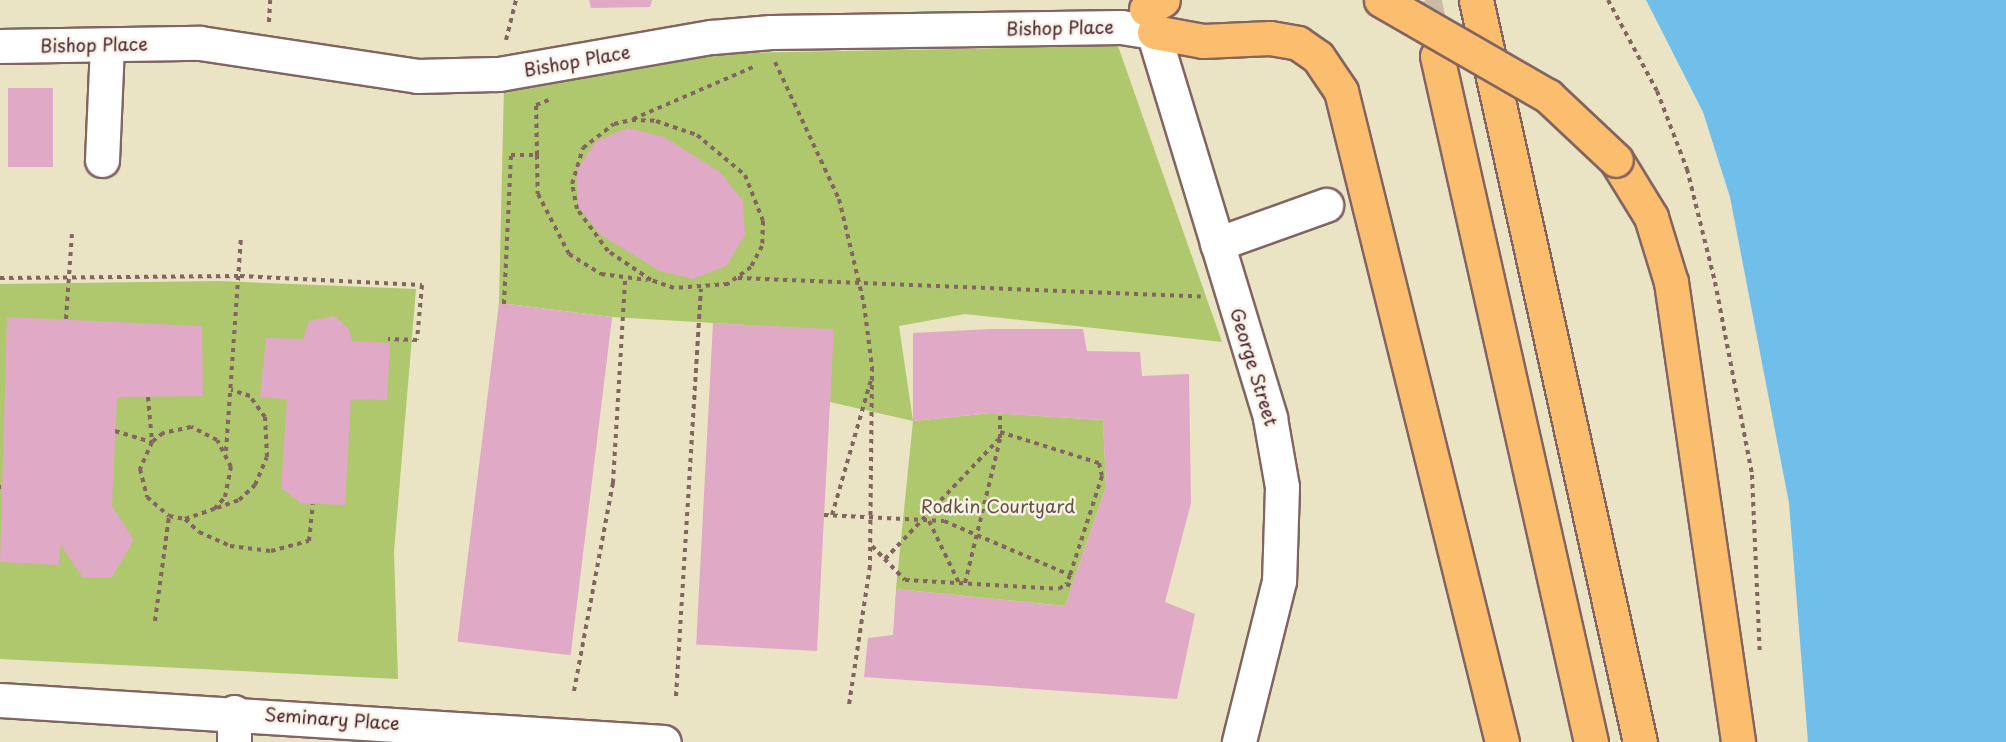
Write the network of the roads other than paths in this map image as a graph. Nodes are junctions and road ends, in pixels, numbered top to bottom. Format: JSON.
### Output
{"nodes":[{"id":1,"x":1381,"y":0,"type":"edge"},
{"id":2,"x":1476,"y":0,"type":"edge"},
{"id":3,"x":1152,"y":10,"type":"edge"},
{"id":4,"x":107,"y":45,"type":"junction"},
{"id":5,"x":0,"y":46,"type":"edge"},
{"id":6,"x":1437,"y":56,"type":"tunnel mouth"},
{"id":7,"x":102,"y":160,"type":"dead end"},
{"id":8,"x":1326,"y":205,"type":"dead end"},
{"id":9,"x":1217,"y":244,"type":"junction"},
{"id":10,"x":0,"y":700,"type":"edge"},
{"id":11,"x":234,"y":727,"type":"edge"},
{"id":12,"x":664,"y":742,"type":"edge"},
{"id":13,"x":1239,"y":742,"type":"edge"},
{"id":14,"x":1502,"y":742,"type":"edge"},
{"id":15,"x":1591,"y":742,"type":"edge"},
{"id":16,"x":1640,"y":742,"type":"edge"},
{"id":17,"x":1738,"y":742,"type":"edge"}],
"edges":[{"from":1,"to":17,"type":"highway","bridge":true},
{"from":2,"to":16,"type":"highway"},
{"from":3,"to":4,"type":"street","name":"Bishop Place"},
{"from":3,"to":9,"type":"street","name":"George Street"},
{"from":3,"to":14,"type":"highway"},
{"from":4,"to":5,"type":"street","name":"Bishop Place"},
{"from":4,"to":7,"type":"street"},
{"from":6,"to":15,"type":"highway"},
{"from":8,"to":9,"type":"street"},
{"from":9,"to":13,"type":"street","name":"George Street"},
{"from":10,"to":11,"type":"street","name":"Seminary Place"},
{"from":11,"to":12,"type":"street","name":"Seminary Place"}]}
